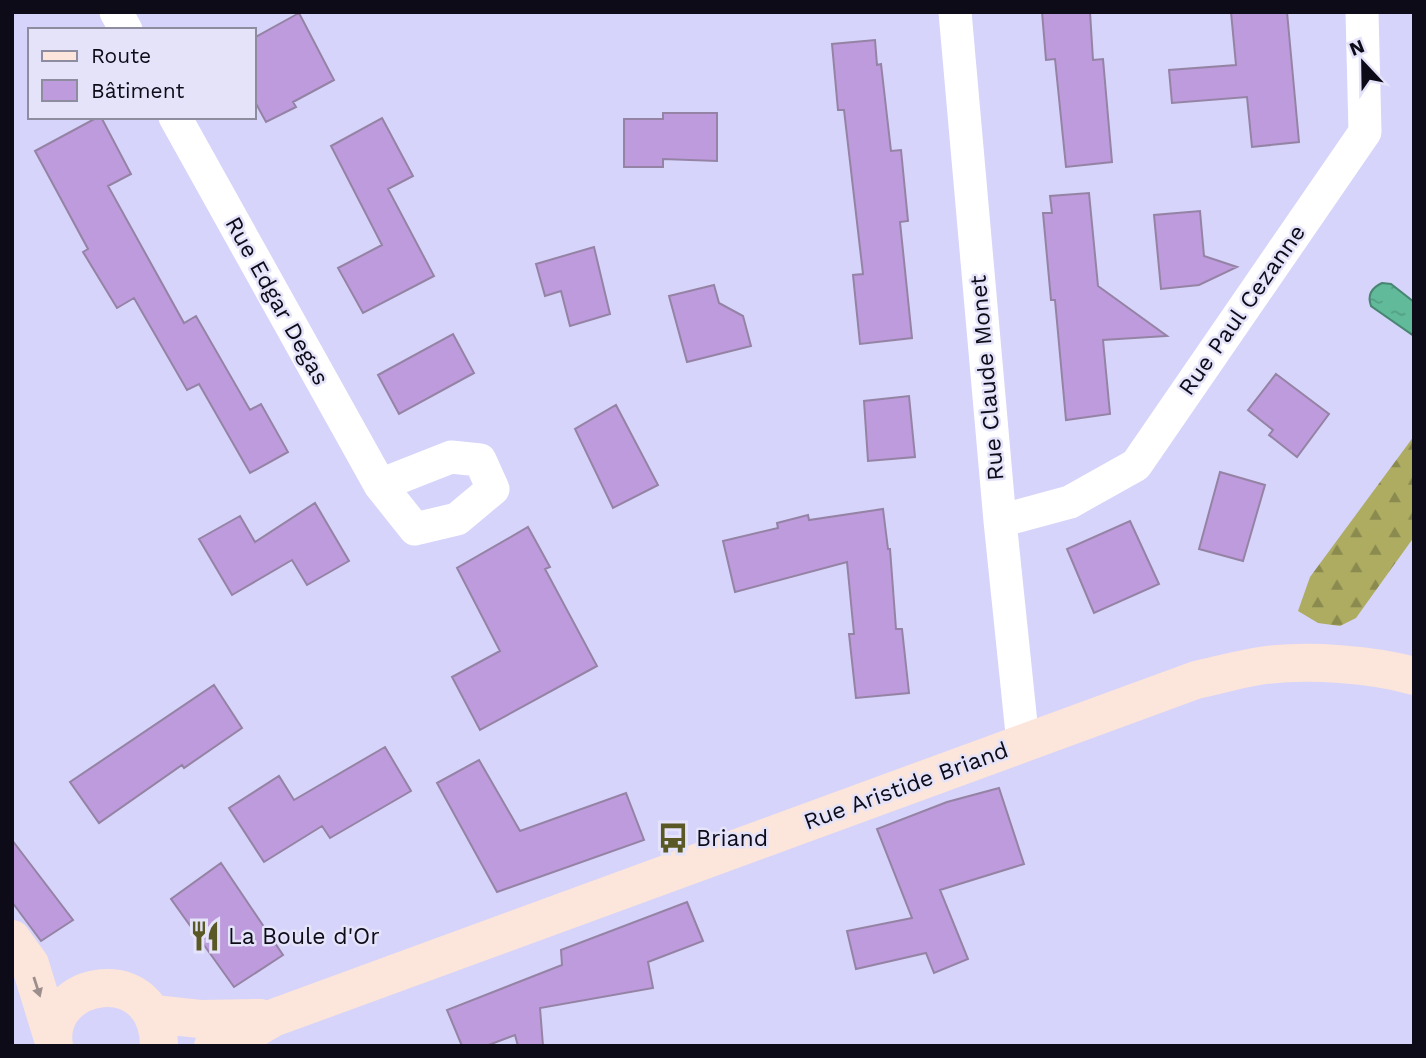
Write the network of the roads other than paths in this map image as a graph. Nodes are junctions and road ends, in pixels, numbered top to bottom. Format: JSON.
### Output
{"nodes":[{"id":1,"x":116,"y":12,"type":"edge"},
{"id":2,"x":955,"y":12,"type":"edge"},
{"id":3,"x":1362,"y":12,"type":"edge"},
{"id":4,"x":125,"y":28,"type":"edge"},
{"id":5,"x":176,"y":119,"type":"edge"},
{"id":6,"x":380,"y":485,"type":"dead end"},
{"id":7,"x":1000,"y":521,"type":"junction"},
{"id":8,"x":1402,"y":670,"type":"edge"},
{"id":9,"x":1023,"y":743,"type":"junction"},
{"id":10,"x":12,"y":939,"type":"edge"},
{"id":11,"x":272,"y":1018,"type":"junction"},
{"id":12,"x":156,"y":1030,"type":"edge"},
{"id":13,"x":53,"y":1042,"type":"edge"},
{"id":14,"x":213,"y":1046,"type":"edge"}],
"edges":[{"from":1,"to":4,"type":"street"},
{"from":2,"to":7,"type":"street","name":"Rue Claude Monet"},
{"from":3,"to":7,"type":"street","name":"Rue Paul Cezanne"},
{"from":5,"to":6,"type":"street","name":"Rue Edgar Degas"},
{"from":7,"to":9,"type":"street","name":"Rue Claude Monet"},
{"from":8,"to":9,"type":"street","name":"Rue Aristide Briand"},
{"from":9,"to":11,"type":"street","name":"Rue Aristide Briand"},
{"from":10,"to":13,"type":"street","one_way":true},
{"from":11,"to":12,"type":"street","name":"Rue Aristide Briand"},
{"from":11,"to":14,"type":"street","name":"Rue Aristide Briand"},
{"from":12,"to":13,"type":"street"}]}
